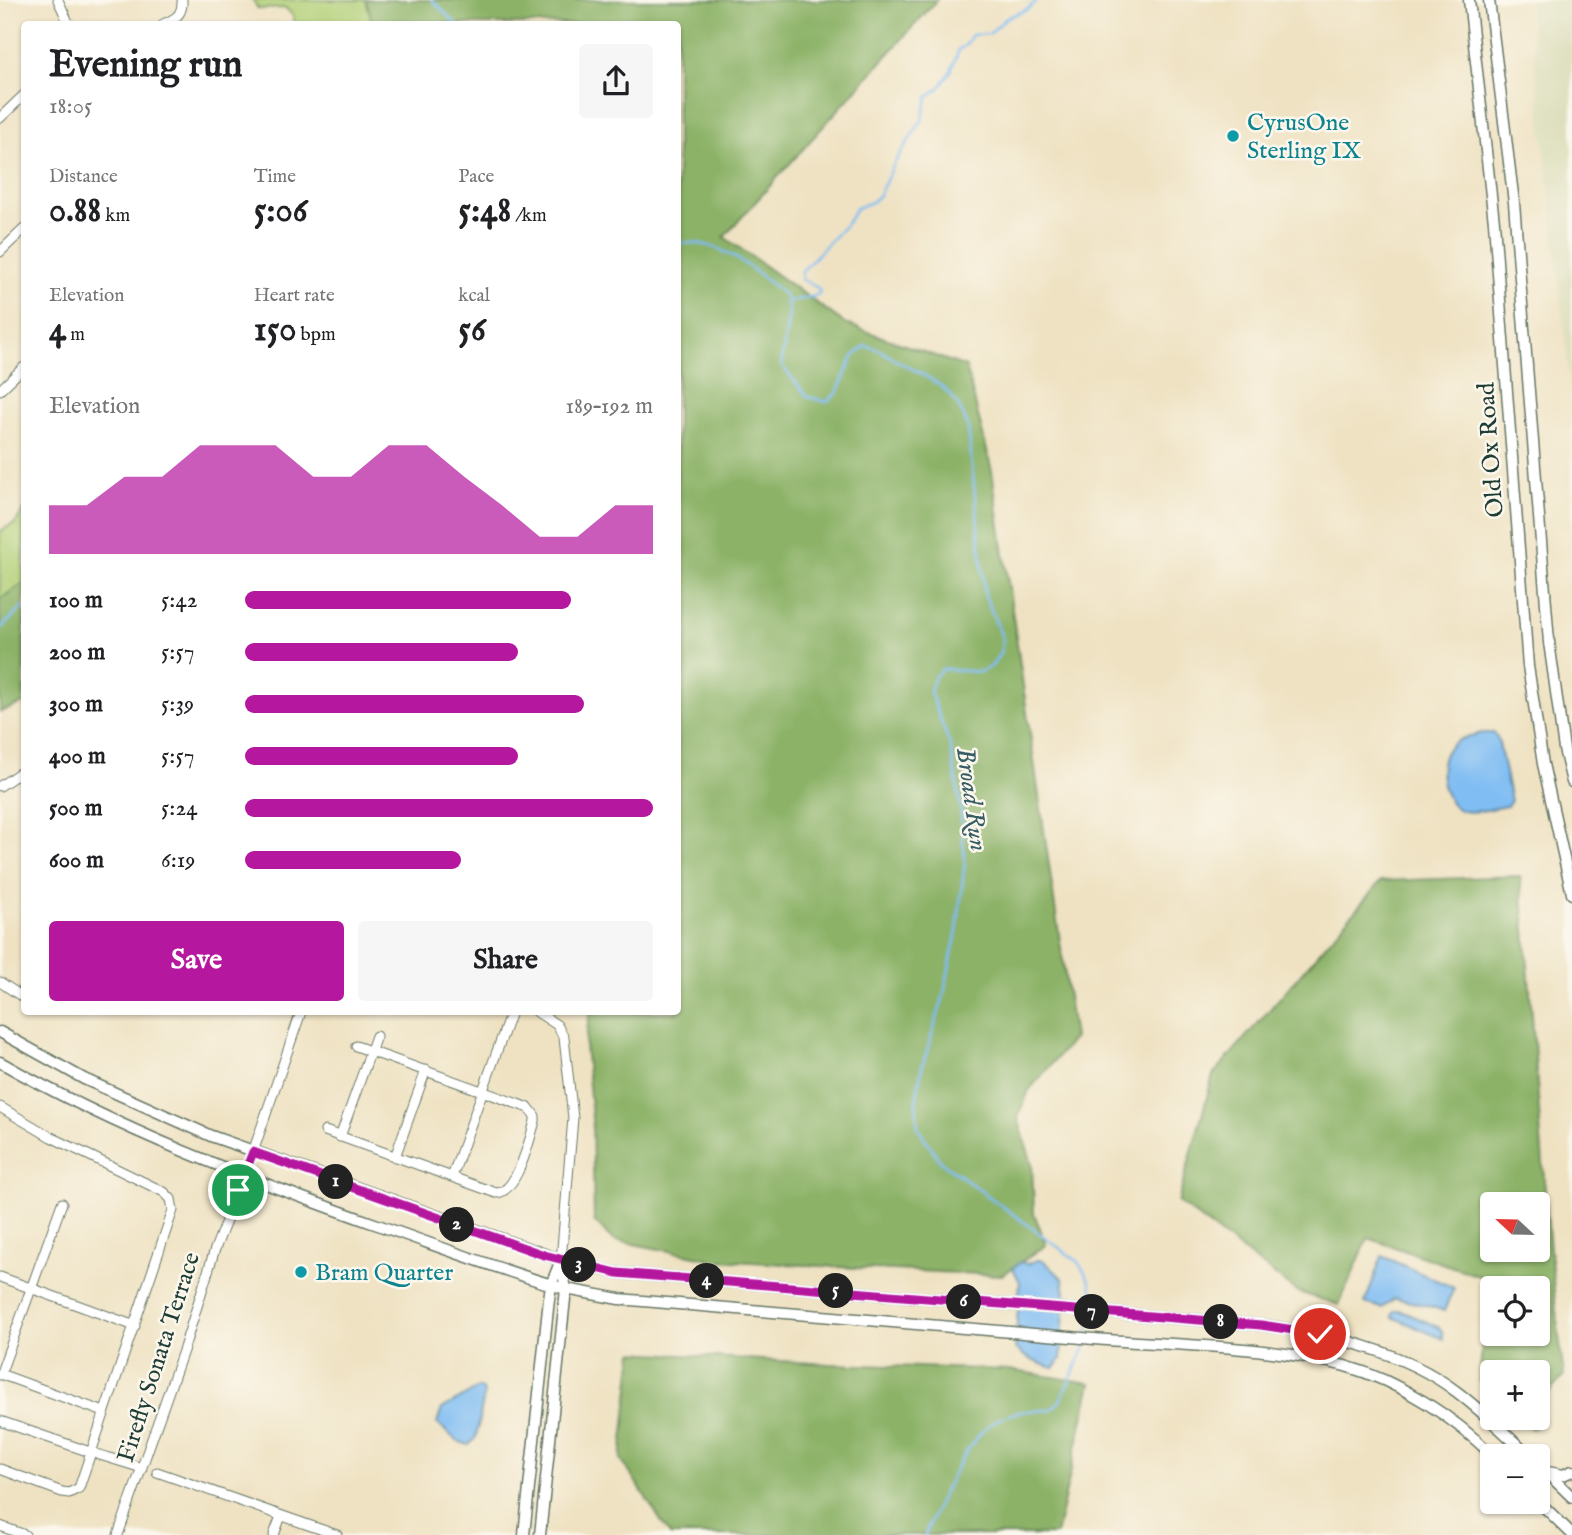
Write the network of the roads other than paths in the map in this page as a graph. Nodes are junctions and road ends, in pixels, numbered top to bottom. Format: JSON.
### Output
{"nodes":[{"id":1,"x":58,"y":0,"type":"edge"},
{"id":2,"x":182,"y":0,"type":"edge"},
{"id":3,"x":1469,"y":0,"type":"edge"},
{"id":4,"x":1489,"y":0,"type":"edge"},
{"id":5,"x":68,"y":21,"type":"edge"},
{"id":6,"x":169,"y":21,"type":"edge"},
{"id":7,"x":21,"y":98,"type":"edge"},
{"id":8,"x":0,"y":118,"type":"edge"},
{"id":9,"x":21,"y":232,"type":"edge"},
{"id":10,"x":0,"y":252,"type":"edge"},
{"id":11,"x":21,"y":369,"type":"edge"},
{"id":12,"x":0,"y":390,"type":"edge"},
{"id":13,"x":21,"y":772,"type":"edge"},
{"id":14,"x":1572,"y":782,"type":"edge"},
{"id":15,"x":0,"y":786,"type":"edge"},
{"id":16,"x":1572,"y":894,"type":"edge"},
{"id":17,"x":0,"y":982,"type":"edge"},
{"id":18,"x":21,"y":996,"type":"edge"},
{"id":19,"x":300,"y":1015,"type":"edge"},
{"id":20,"x":510,"y":1015,"type":"edge"},
{"id":21,"x":542,"y":1015,"type":"edge"},
{"id":22,"x":0,"y":1032,"type":"edge"},
{"id":23,"x":376,"y":1036,"type":"dead end"},
{"id":24,"x":356,"y":1046,"type":"dead end"},
{"id":25,"x":371,"y":1051,"type":"junction"},
{"id":26,"x":0,"y":1062,"type":"edge"},
{"id":27,"x":426,"y":1070,"type":"junction"},
{"id":28,"x":482,"y":1090,"type":"junction"},
{"id":29,"x":0,"y":1107,"type":"edge"},
{"id":30,"x":325,"y":1131,"type":"dead end"},
{"id":31,"x":341,"y":1137,"type":"junction"},
{"id":32,"x":253,"y":1152,"type":"junction"},
{"id":33,"x":396,"y":1157,"type":"junction"},
{"id":34,"x":243,"y":1177,"type":"junction"},
{"id":35,"x":452,"y":1177,"type":"junction"},
{"id":36,"x":62,"y":1203,"type":"dead end"},
{"id":37,"x":561,"y":1260,"type":"junction"},
{"id":38,"x":0,"y":1277,"type":"edge"},
{"id":39,"x":551,"y":1285,"type":"junction"},
{"id":40,"x":30,"y":1287,"type":"junction"},
{"id":41,"x":566,"y":1289,"type":"junction"},
{"id":42,"x":135,"y":1326,"type":"junction"},
{"id":43,"x":0,"y":1375,"type":"edge"},
{"id":44,"x":104,"y":1412,"type":"junction"},
{"id":45,"x":0,"y":1421,"type":"edge"},
{"id":46,"x":1515,"y":1444,"type":"edge"},
{"id":47,"x":1480,"y":1445,"type":"edge"},
{"id":48,"x":90,"y":1452,"type":"junction"},
{"id":49,"x":142,"y":1468,"type":"junction"},
{"id":50,"x":0,"y":1469,"type":"edge"},
{"id":51,"x":1550,"y":1470,"type":"edge"},
{"id":52,"x":1572,"y":1471,"type":"edge"},
{"id":53,"x":157,"y":1472,"type":"dead end"},
{"id":54,"x":1550,"y":1476,"type":"edge"},
{"id":55,"x":1572,"y":1497,"type":"edge"},
{"id":56,"x":1550,"y":1512,"type":"edge"},
{"id":57,"x":281,"y":1516,"type":"junction"},
{"id":58,"x":0,"y":1526,"type":"edge"},
{"id":59,"x":1570,"y":1531,"type":"edge"},
{"id":60,"x":24,"y":1535,"type":"edge"},
{"id":61,"x":118,"y":1535,"type":"edge"},
{"id":62,"x":274,"y":1535,"type":"edge"},
{"id":63,"x":337,"y":1535,"type":"edge"},
{"id":64,"x":524,"y":1535,"type":"edge"},
{"id":65,"x":540,"y":1535,"type":"edge"}],
"edges":[{"from":1,"to":5,"type":"street"},
{"from":2,"to":6,"type":"street"},
{"from":3,"to":16,"type":"main road","name":"Old Ox Road"},
{"from":4,"to":14,"type":"main road","name":"Old Ox Road"},
{"from":7,"to":8,"type":"street"},
{"from":9,"to":10,"type":"street"},
{"from":11,"to":12,"type":"street"},
{"from":13,"to":15,"type":"street"},
{"from":17,"to":18,"type":"street"},
{"from":19,"to":32,"type":"street","name":"Firefly Sonata Terrace"},
{"from":20,"to":28,"type":"street"},
{"from":21,"to":37,"type":"street"},
{"from":22,"to":32,"type":"main road"},
{"from":23,"to":25,"type":"street"},
{"from":24,"to":25,"type":"street"},
{"from":25,"to":27,"type":"street"},
{"from":25,"to":31,"type":"street"},
{"from":26,"to":34,"type":"main road"},
{"from":27,"to":28,"type":"street"},
{"from":27,"to":33,"type":"street"},
{"from":28,"to":35,"type":"street"},
{"from":28,"to":35,"type":"street"},
{"from":29,"to":42,"type":"street"},
{"from":30,"to":31,"type":"street"},
{"from":31,"to":33,"type":"street"},
{"from":32,"to":34,"type":"street","name":"Firefly Sonata Terrace"},
{"from":32,"to":37,"type":"main road"},
{"from":33,"to":35,"type":"street"},
{"from":34,"to":39,"type":"main road"},
{"from":34,"to":49,"type":"street","name":"Firefly Sonata Terrace"},
{"from":36,"to":40,"type":"street"},
{"from":37,"to":39,"type":"main road"},
{"from":37,"to":41,"type":"main road"},
{"from":37,"to":46,"type":"main road"},
{"from":38,"to":40,"type":"street"},
{"from":39,"to":41,"type":"main road"},
{"from":39,"to":64,"type":"main road"},
{"from":40,"to":42,"type":"street"},
{"from":40,"to":43,"type":"street"},
{"from":41,"to":47,"type":"main road"},
{"from":41,"to":65,"type":"main road"},
{"from":42,"to":44,"type":"street"},
{"from":43,"to":44,"type":"street"},
{"from":44,"to":48,"type":"street"},
{"from":45,"to":48,"type":"street"},
{"from":48,"to":49,"type":"street"},
{"from":48,"to":50,"type":"street"},
{"from":49,"to":61,"type":"street","name":"Firefly Sonata Terrace"},
{"from":51,"to":52,"type":"main road"},
{"from":53,"to":57,"type":"street"},
{"from":54,"to":55,"type":"main road"},
{"from":56,"to":59,"type":"main road"},
{"from":57,"to":62,"type":"street"},
{"from":57,"to":63,"type":"street"},
{"from":58,"to":60,"type":"street"}]}
